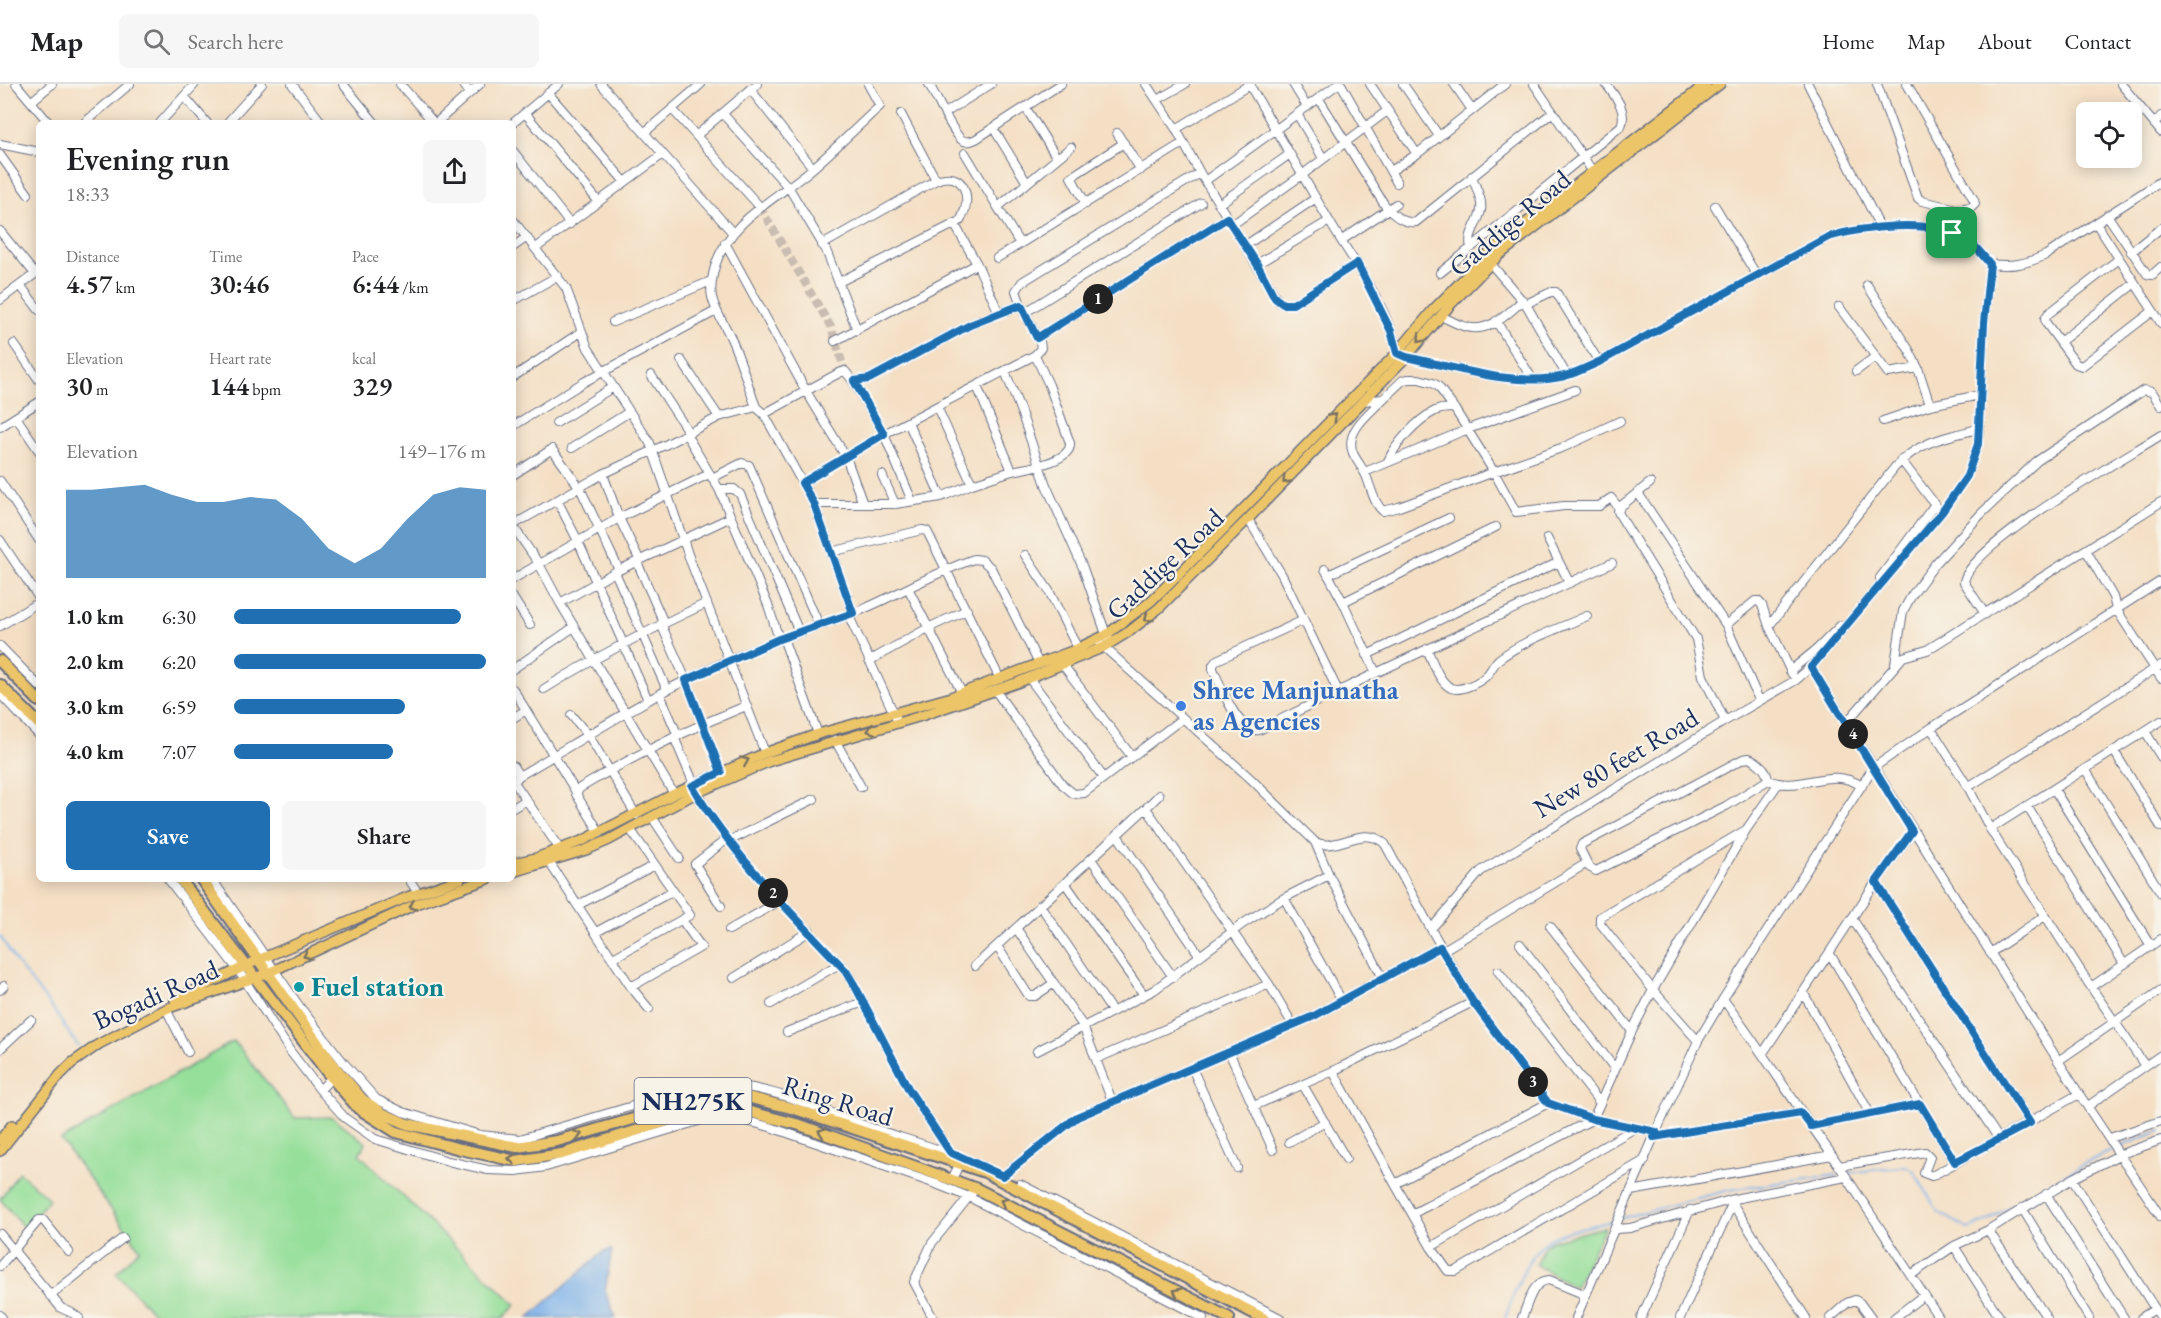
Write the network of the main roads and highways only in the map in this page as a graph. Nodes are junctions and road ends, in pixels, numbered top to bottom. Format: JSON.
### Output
{"nodes":[{"id":1,"x":1706,"y":84,"type":"edge"},
{"id":2,"x":1720,"y":84,"type":"edge"},
{"id":3,"x":1595,"y":175,"type":"junction"},
{"id":4,"x":1401,"y":355,"type":"junction"},
{"id":5,"x":1107,"y":642,"type":"junction"},
{"id":6,"x":0,"y":661,"type":"edge"},
{"id":7,"x":0,"y":685,"type":"edge"},
{"id":8,"x":36,"y":698,"type":"edge"},
{"id":9,"x":896,"y":717,"type":"junction"},
{"id":10,"x":36,"y":721,"type":"edge"},
{"id":11,"x":694,"y":788,"type":"junction"},
{"id":12,"x":516,"y":862,"type":"edge"},
{"id":13,"x":516,"y":871,"type":"edge"},
{"id":14,"x":182,"y":882,"type":"edge"},
{"id":15,"x":203,"y":882,"type":"edge"},
{"id":16,"x":451,"y":882,"type":"edge"},
{"id":17,"x":479,"y":882,"type":"edge"},
{"id":18,"x":262,"y":959,"type":"junction"},
{"id":19,"x":242,"y":968,"type":"junction"},
{"id":20,"x":271,"y":971,"type":"junction"},
{"id":21,"x":250,"y":979,"type":"junction"},
{"id":22,"x":1,"y":1137,"type":"edge"},
{"id":23,"x":0,"y":1152,"type":"edge"},
{"id":24,"x":1229,"y":1318,"type":"edge"},
{"id":25,"x":1263,"y":1318,"type":"edge"}],
"edges":[{"from":1,"to":3,"type":"main road","name":"Gaddige Road"},
{"from":2,"to":3,"type":"main road","name":"Gaddige Road"},
{"from":3,"to":4,"type":"main road","name":"Gaddige Road","one_way":true},
{"from":3,"to":4,"type":"main road","name":"Gaddige Road"},
{"from":5,"to":4,"type":"main road","name":"Gaddige Road","one_way":true},
{"from":4,"to":5,"type":"main road","name":"Gaddige Road","one_way":true},
{"from":5,"to":9,"type":"main road","name":"Gaddige Road"},
{"from":5,"to":9,"type":"main road","name":"Gaddige Road"},
{"from":6,"to":8,"type":"highway"},
{"from":7,"to":10,"type":"highway"},
{"from":9,"to":11,"type":"main road","name":"Gaddige Road","one_way":true},
{"from":11,"to":9,"type":"main road","name":"Gaddige Road","one_way":true},
{"from":11,"to":12,"type":"main road","name":"Gaddige Road"},
{"from":11,"to":13,"type":"main road","name":"Gaddige Road"},
{"from":14,"to":19,"type":"highway","name":"Ring Road","number":"NH275K"},
{"from":15,"to":18,"type":"highway","name":"Ring Road","number":"NH275K"},
{"from":16,"to":18,"type":"main road"},
{"from":17,"to":20,"type":"main road","one_way":true},
{"from":18,"to":19,"type":"main road","name":"Bogadi Road"},
{"from":18,"to":20,"type":"highway","name":"Ring Road","number":"NH275K"},
{"from":19,"to":21,"type":"highway","name":"Ring Road","number":"NH275K"},
{"from":19,"to":22,"type":"main road","name":"Bogadi Road"},
{"from":20,"to":21,"type":"main road","name":"Bogadi Road"},
{"from":20,"to":25,"type":"highway","name":"Ring Road","number":"NH275K"},
{"from":21,"to":23,"type":"main road","name":"Bogadi Road"},
{"from":24,"to":21,"type":"highway","name":"Ring Road","number":"NH275K","one_way":true}]}
